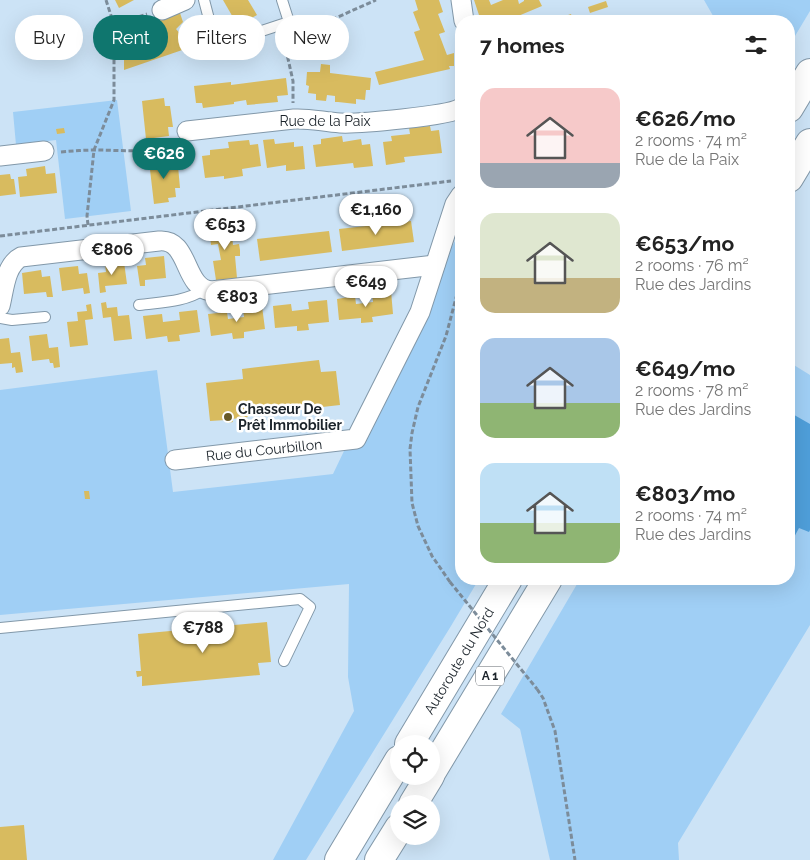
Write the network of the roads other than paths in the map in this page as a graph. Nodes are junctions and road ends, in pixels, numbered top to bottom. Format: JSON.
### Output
{"nodes":[{"id":1,"x":185,"y":0,"type":"edge"},
{"id":2,"x":204,"y":0,"type":"edge"},
{"id":3,"x":282,"y":0,"type":"edge"},
{"id":4,"x":461,"y":0,"type":"edge"},
{"id":5,"x":162,"y":10,"type":"road end"},
{"id":6,"x":463,"y":15,"type":"edge"},
{"id":7,"x":810,"y":73,"type":"edge"},
{"id":8,"x":795,"y":98,"type":"edge"},
{"id":9,"x":455,"y":110,"type":"edge"},
{"id":10,"x":187,"y":131,"type":"road end"},
{"id":11,"x":810,"y":143,"type":"edge"},
{"id":12,"x":44,"y":151,"type":"road end"},
{"id":13,"x":0,"y":156,"type":"edge"},
{"id":14,"x":795,"y":168,"type":"edge"},
{"id":15,"x":455,"y":207,"type":"edge"},
{"id":16,"x":435,"y":265,"type":"junction"},
{"id":17,"x":203,"y":290,"type":"junction"},
{"id":18,"x":139,"y":304,"type":"dead end"},
{"id":19,"x":0,"y":306,"type":"edge"},
{"id":20,"x":45,"y":317,"type":"dead end"},
{"id":21,"x":0,"y":318,"type":"edge"},
{"id":22,"x":175,"y":460,"type":"dead end"},
{"id":23,"x":504,"y":585,"type":"edge"},
{"id":24,"x":544,"y":585,"type":"edge"},
{"id":25,"x":0,"y":628,"type":"edge"},
{"id":26,"x":284,"y":661,"type":"dead end"},
{"id":27,"x":414,"y":735,"type":"edge"},
{"id":28,"x":440,"y":758,"type":"edge"},
{"id":29,"x":390,"y":775,"type":"edge"},
{"id":30,"x":390,"y":842,"type":"edge"},
{"id":31,"x":339,"y":860,"type":"edge"},
{"id":32,"x":379,"y":860,"type":"edge"}],
"edges":[{"from":1,"to":5,"type":"street"},
{"from":2,"to":3,"type":"lane"},
{"from":4,"to":6,"type":"street"},
{"from":7,"to":8,"type":"highway"},
{"from":9,"to":10,"type":"street","name":"Rue de la Paix"},
{"from":11,"to":14,"type":"highway"},
{"from":12,"to":13,"type":"street"},
{"from":15,"to":16,"type":"street","name":"Rue du Courbillon"},
{"from":16,"to":17,"type":"street"},
{"from":16,"to":22,"type":"street","name":"Rue du Courbillon"},
{"from":17,"to":18,"type":"lane"},
{"from":17,"to":19,"type":"street"},
{"from":20,"to":21,"type":"lane"},
{"from":23,"to":27,"type":"highway","name":"Autoroute du Nord","number":"A 1"},
{"from":24,"to":28,"type":"highway","number":"A 1"},
{"from":25,"to":26,"type":"lane"},
{"from":29,"to":31,"type":"highway"},
{"from":30,"to":32,"type":"highway"}]}
